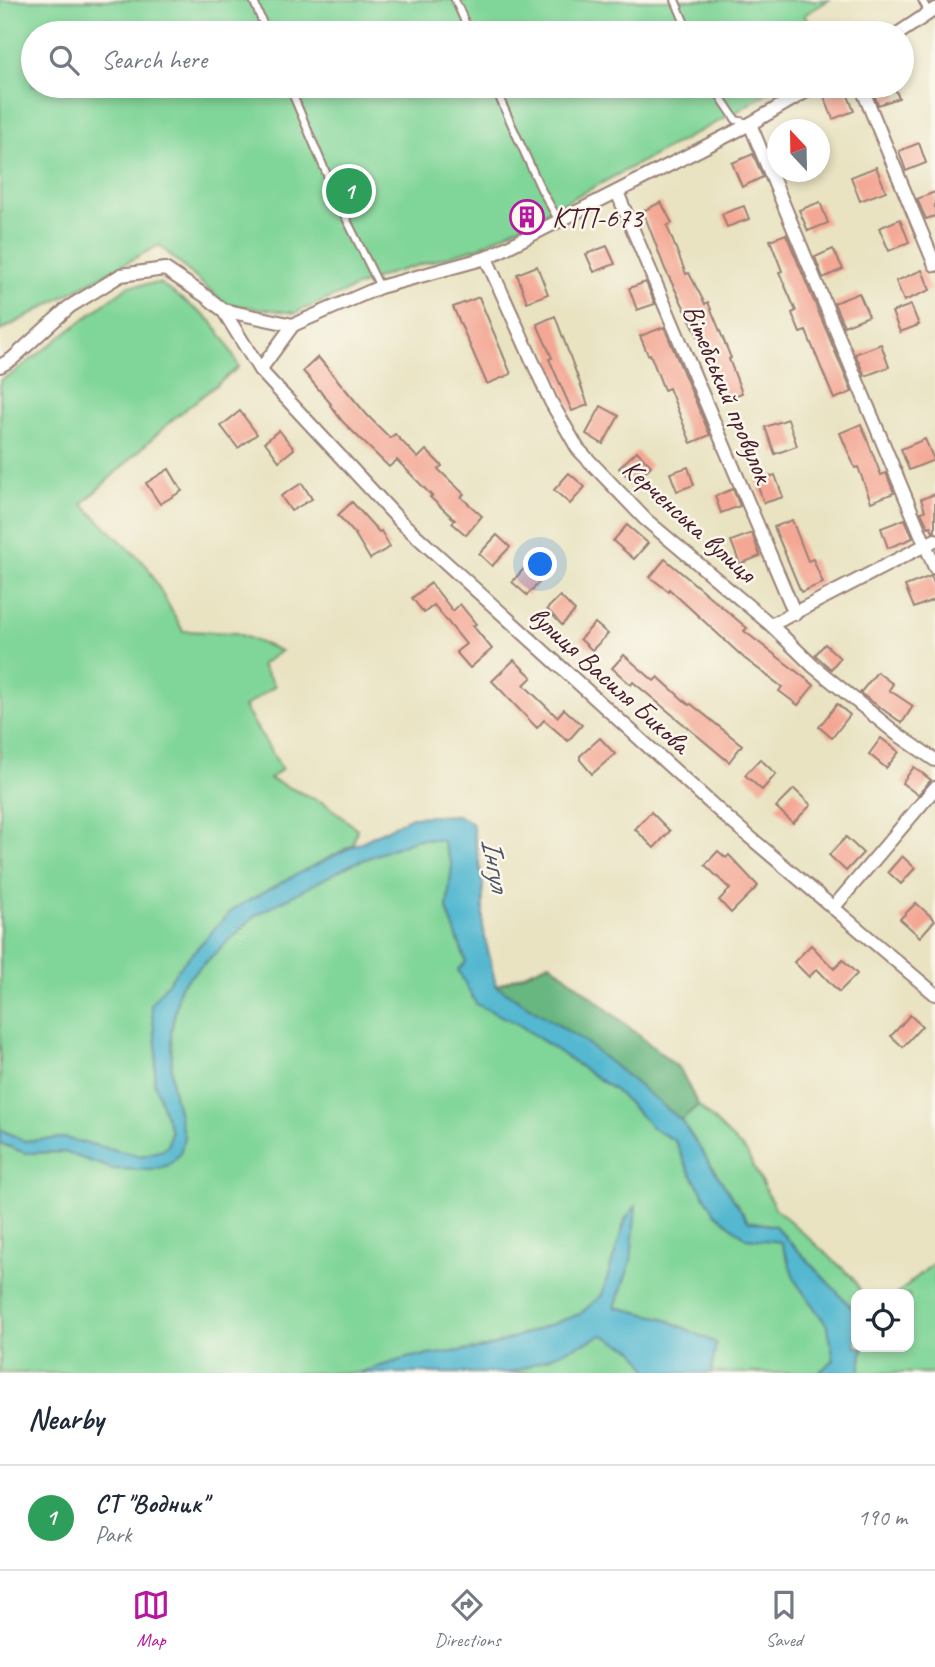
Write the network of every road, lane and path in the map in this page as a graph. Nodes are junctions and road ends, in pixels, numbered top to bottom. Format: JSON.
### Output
{"nodes":[{"id":1,"x":253,"y":0,"type":"edge"},
{"id":2,"x":455,"y":0,"type":"edge"},
{"id":3,"x":675,"y":0,"type":"edge"},
{"id":4,"x":922,"y":0,"type":"edge"},
{"id":5,"x":932,"y":11,"type":"edge"},
{"id":6,"x":262,"y":21,"type":"edge"},
{"id":7,"x":465,"y":21,"type":"edge"},
{"id":8,"x":684,"y":21,"type":"edge"},
{"id":9,"x":914,"y":23,"type":"edge"},
{"id":10,"x":294,"y":98,"type":"edge"},
{"id":11,"x":499,"y":98,"type":"edge"},
{"id":12,"x":721,"y":98,"type":"edge"},
{"id":13,"x":794,"y":98,"type":"edge"},
{"id":14,"x":866,"y":98,"type":"edge"},
{"id":15,"x":750,"y":124,"type":"junction"},
{"id":16,"x":617,"y":192,"type":"junction"},
{"id":17,"x":559,"y":221,"type":"junction"},
{"id":18,"x":486,"y":258,"type":"junction"},
{"id":19,"x":935,"y":265,"type":"edge"},
{"id":20,"x":380,"y":287,"type":"junction"},
{"id":21,"x":223,"y":310,"type":"junction"},
{"id":22,"x":293,"y":326,"type":"junction"},
{"id":23,"x":0,"y":366,"type":"edge"},
{"id":24,"x":260,"y":370,"type":"junction"},
{"id":25,"x":931,"y":543,"type":"edge"},
{"id":26,"x":935,"y":568,"type":"edge"},
{"id":27,"x":795,"y":614,"type":"junction"},
{"id":28,"x":771,"y":625,"type":"junction"},
{"id":29,"x":935,"y":760,"type":"edge"},
{"id":30,"x":935,"y":788,"type":"edge"},
{"id":31,"x":833,"y":908,"type":"junction"},
{"id":32,"x":935,"y":994,"type":"edge"}],
"edges":[{"from":1,"to":6,"type":"lane"},
{"from":2,"to":7,"type":"lane"},
{"from":3,"to":8,"type":"lane"},
{"from":4,"to":5,"type":"lane"},
{"from":5,"to":9,"type":"street"},
{"from":10,"to":20,"type":"lane"},
{"from":11,"to":17,"type":"lane"},
{"from":12,"to":15,"type":"lane"},
{"from":13,"to":15,"type":"street"},
{"from":14,"to":19,"type":"street"},
{"from":15,"to":16,"type":"street"},
{"from":15,"to":25,"type":"street"},
{"from":16,"to":17,"type":"street"},
{"from":16,"to":27,"type":"street","name":"Вітебський провулок"},
{"from":17,"to":18,"type":"street"},
{"from":18,"to":20,"type":"street"},
{"from":18,"to":28,"type":"street","name":"Керченська вулиця"},
{"from":20,"to":22,"type":"street"},
{"from":21,"to":22,"type":"street"},
{"from":21,"to":23,"type":"street"},
{"from":21,"to":24,"type":"street","name":"вулиця Василя Бикова"},
{"from":22,"to":24,"type":"street"},
{"from":24,"to":31,"type":"street","name":"вулиця Василя Бикова"},
{"from":25,"to":26,"type":"street"},
{"from":25,"to":27,"type":"street"},
{"from":27,"to":28,"type":"street"},
{"from":28,"to":29,"type":"street","name":"Керченська вулиця"},
{"from":30,"to":31,"type":"street"},
{"from":31,"to":32,"type":"street","name":"вулиця Василя Бикова"}]}
